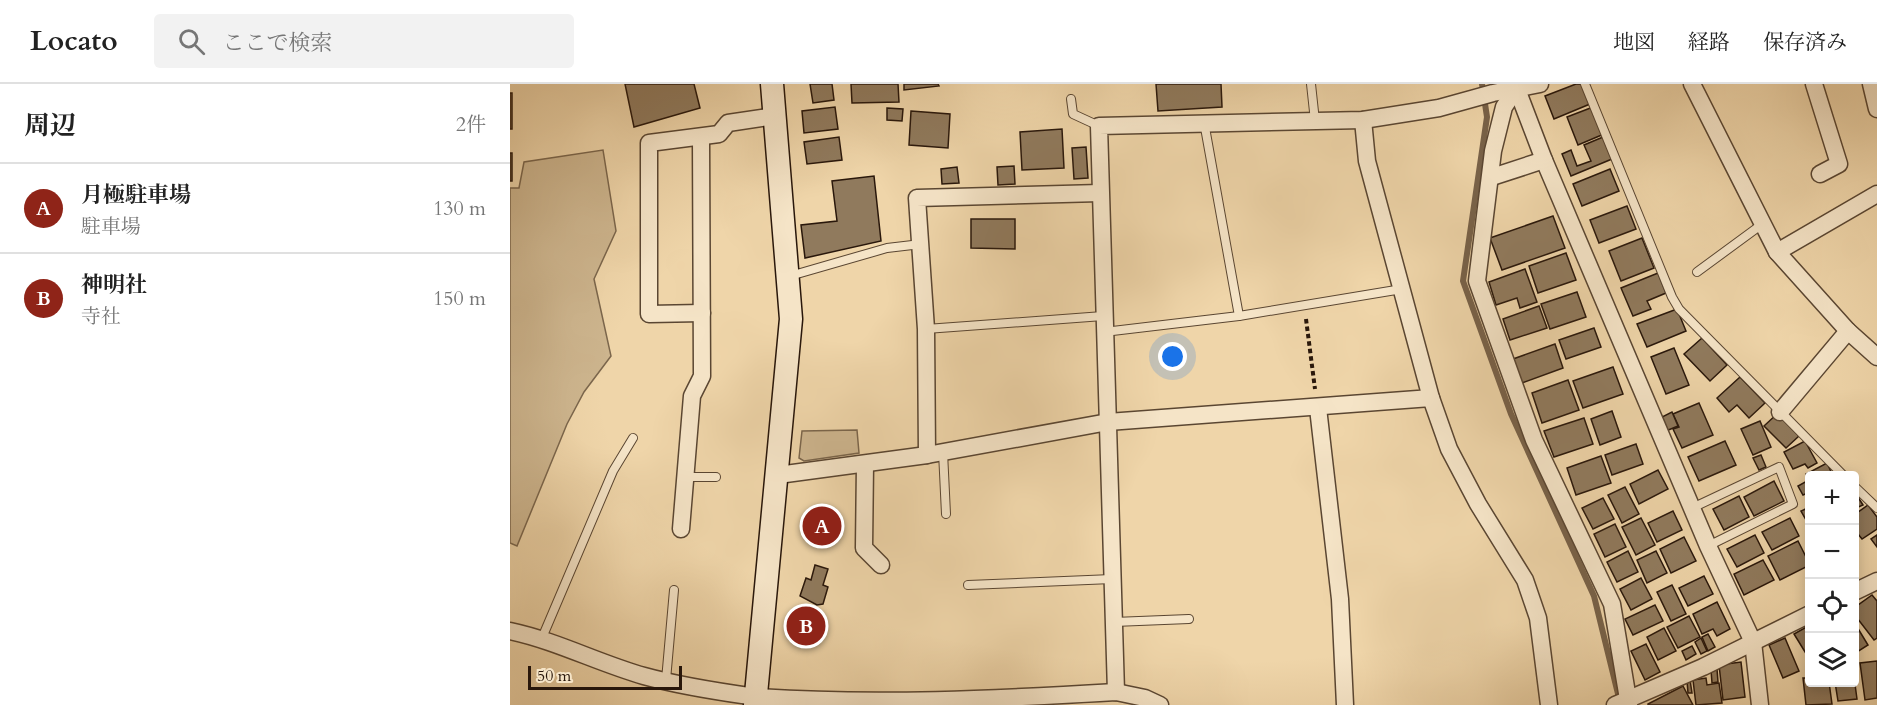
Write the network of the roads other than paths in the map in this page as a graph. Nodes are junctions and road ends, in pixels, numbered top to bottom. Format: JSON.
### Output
{"nodes":[{"id":1,"x":772,"y":84,"type":"edge"},
{"id":2,"x":1311,"y":84,"type":"edge"},
{"id":3,"x":1540,"y":84,"type":"edge"},
{"id":4,"x":1585,"y":84,"type":"edge"},
{"id":5,"x":1692,"y":84,"type":"edge"},
{"id":6,"x":1814,"y":84,"type":"edge"},
{"id":7,"x":1871,"y":84,"type":"edge"},
{"id":8,"x":1516,"y":86,"type":"edge"},
{"id":9,"x":1071,"y":99,"type":"dead end"},
{"id":10,"x":1877,"y":110,"type":"edge"},
{"id":11,"x":775,"y":116,"type":"junction"},
{"id":12,"x":1363,"y":120,"type":"junction"},
{"id":13,"x":1315,"y":121,"type":"junction"},
{"id":14,"x":1204,"y":122,"type":"junction"},
{"id":15,"x":1099,"y":126,"type":"junction"},
{"id":16,"x":702,"y":138,"type":"junction"},
{"id":17,"x":1544,"y":160,"type":"junction"},
{"id":18,"x":1820,"y":174,"type":"dead end"},
{"id":19,"x":1492,"y":177,"type":"junction"},
{"id":20,"x":1100,"y":193,"type":"junction"},
{"id":21,"x":1877,"y":194,"type":"edge"},
{"id":22,"x":1761,"y":225,"type":"junction"},
{"id":23,"x":921,"y":244,"type":"junction"},
{"id":24,"x":1777,"y":252,"type":"junction"},
{"id":25,"x":1697,"y":272,"type":"dead end"},
{"id":26,"x":787,"y":276,"type":"junction"},
{"id":27,"x":1402,"y":289,"type":"junction"},
{"id":28,"x":702,"y":314,"type":"junction"},
{"id":29,"x":1239,"y":316,"type":"junction"},
{"id":30,"x":1103,"y":324,"type":"junction"},
{"id":31,"x":926,"y":330,"type":"junction"},
{"id":32,"x":1848,"y":331,"type":"junction"},
{"id":33,"x":1877,"y":357,"type":"edge"},
{"id":34,"x":1431,"y":398,"type":"junction"},
{"id":35,"x":1318,"y":408,"type":"junction"},
{"id":36,"x":1780,"y":412,"type":"junction"},
{"id":37,"x":1108,"y":422,"type":"junction"},
{"id":38,"x":633,"y":438,"type":"dead end"},
{"id":39,"x":935,"y":453,"type":"junction"},
{"id":40,"x":865,"y":464,"type":"junction"},
{"id":41,"x":1839,"y":471,"type":"edge"},
{"id":42,"x":778,"y":475,"type":"junction"},
{"id":43,"x":686,"y":477,"type":"junction"},
{"id":44,"x":716,"y":477,"type":"dead end"},
{"id":45,"x":1859,"y":491,"type":"edge"},
{"id":46,"x":1692,"y":508,"type":"junction"},
{"id":47,"x":1877,"y":508,"type":"edge"},
{"id":48,"x":946,"y":514,"type":"dead end"},
{"id":49,"x":681,"y":529,"type":"dead end"},
{"id":50,"x":1708,"y":546,"type":"junction"},
{"id":51,"x":881,"y":566,"type":"dead end"},
{"id":52,"x":1112,"y":579,"type":"junction"},
{"id":53,"x":1875,"y":584,"type":"edge"},
{"id":54,"x":968,"y":585,"type":"dead end"},
{"id":55,"x":674,"y":590,"type":"dead end"},
{"id":56,"x":1859,"y":590,"type":"edge"},
{"id":57,"x":1805,"y":616,"type":"edge"},
{"id":58,"x":1189,"y":619,"type":"dead end"},
{"id":59,"x":1114,"y":622,"type":"junction"},
{"id":60,"x":510,"y":631,"type":"edge"},
{"id":61,"x":542,"y":638,"type":"junction"},
{"id":62,"x":1753,"y":642,"type":"junction"},
{"id":63,"x":666,"y":680,"type":"junction"},
{"id":64,"x":1116,"y":693,"type":"junction"},
{"id":65,"x":755,"y":701,"type":"edge"},
{"id":66,"x":1624,"y":704,"type":"edge"},
{"id":67,"x":1160,"y":705,"type":"edge"},
{"id":68,"x":1345,"y":705,"type":"edge"},
{"id":69,"x":1549,"y":705,"type":"edge"},
{"id":70,"x":1760,"y":705,"type":"edge"}],
"edges":[{"from":1,"to":11,"type":"street"},
{"from":2,"to":13,"type":"lane"},
{"from":3,"to":8,"type":"street"},
{"from":4,"to":36,"type":"lane"},
{"from":5,"to":22,"type":"street"},
{"from":6,"to":18,"type":"street"},
{"from":7,"to":10,"type":"street"},
{"from":8,"to":12,"type":"street"},
{"from":8,"to":17,"type":"street"},
{"from":8,"to":19,"type":"street"},
{"from":9,"to":15,"type":"lane"},
{"from":11,"to":16,"type":"street"},
{"from":11,"to":26,"type":"street"},
{"from":12,"to":13,"type":"street"},
{"from":12,"to":27,"type":"street"},
{"from":13,"to":14,"type":"street"},
{"from":14,"to":15,"type":"street"},
{"from":14,"to":29,"type":"lane"},
{"from":15,"to":20,"type":"street"},
{"from":16,"to":28,"type":"street"},
{"from":16,"to":28,"type":"street"},
{"from":17,"to":19,"type":"street"},
{"from":17,"to":46,"type":"street"},
{"from":19,"to":66,"type":"street"},
{"from":20,"to":23,"type":"street"},
{"from":20,"to":30,"type":"street"},
{"from":21,"to":24,"type":"street"},
{"from":22,"to":24,"type":"street"},
{"from":22,"to":25,"type":"lane"},
{"from":23,"to":26,"type":"lane"},
{"from":23,"to":31,"type":"street"},
{"from":24,"to":32,"type":"street"},
{"from":26,"to":42,"type":"street"},
{"from":27,"to":29,"type":"lane"},
{"from":27,"to":34,"type":"street"},
{"from":28,"to":43,"type":"street"},
{"from":29,"to":30,"type":"lane"},
{"from":30,"to":31,"type":"lane"},
{"from":30,"to":37,"type":"street"},
{"from":31,"to":39,"type":"street"},
{"from":32,"to":33,"type":"street"},
{"from":32,"to":36,"type":"street"},
{"from":34,"to":35,"type":"street"},
{"from":34,"to":69,"type":"street"},
{"from":35,"to":37,"type":"street"},
{"from":35,"to":68,"type":"street"},
{"from":36,"to":41,"type":"lane"},
{"from":37,"to":39,"type":"street"},
{"from":37,"to":52,"type":"street"},
{"from":38,"to":61,"type":"lane"},
{"from":39,"to":40,"type":"street"},
{"from":39,"to":48,"type":"lane"},
{"from":40,"to":42,"type":"street"},
{"from":40,"to":51,"type":"street"},
{"from":42,"to":65,"type":"street"},
{"from":43,"to":44,"type":"lane"},
{"from":43,"to":49,"type":"street"},
{"from":45,"to":47,"type":"lane"},
{"from":46,"to":50,"type":"street"},
{"from":46,"to":50,"type":"lane"},
{"from":50,"to":62,"type":"street"},
{"from":52,"to":54,"type":"lane"},
{"from":52,"to":59,"type":"street"},
{"from":53,"to":56,"type":"street"},
{"from":55,"to":63,"type":"lane"},
{"from":57,"to":62,"type":"street"},
{"from":58,"to":59,"type":"lane"},
{"from":59,"to":64,"type":"street"},
{"from":60,"to":61,"type":"street"},
{"from":61,"to":63,"type":"street"},
{"from":62,"to":66,"type":"street"},
{"from":62,"to":70,"type":"street"},
{"from":63,"to":65,"type":"street"},
{"from":64,"to":65,"type":"street"},
{"from":64,"to":67,"type":"street"}]}
